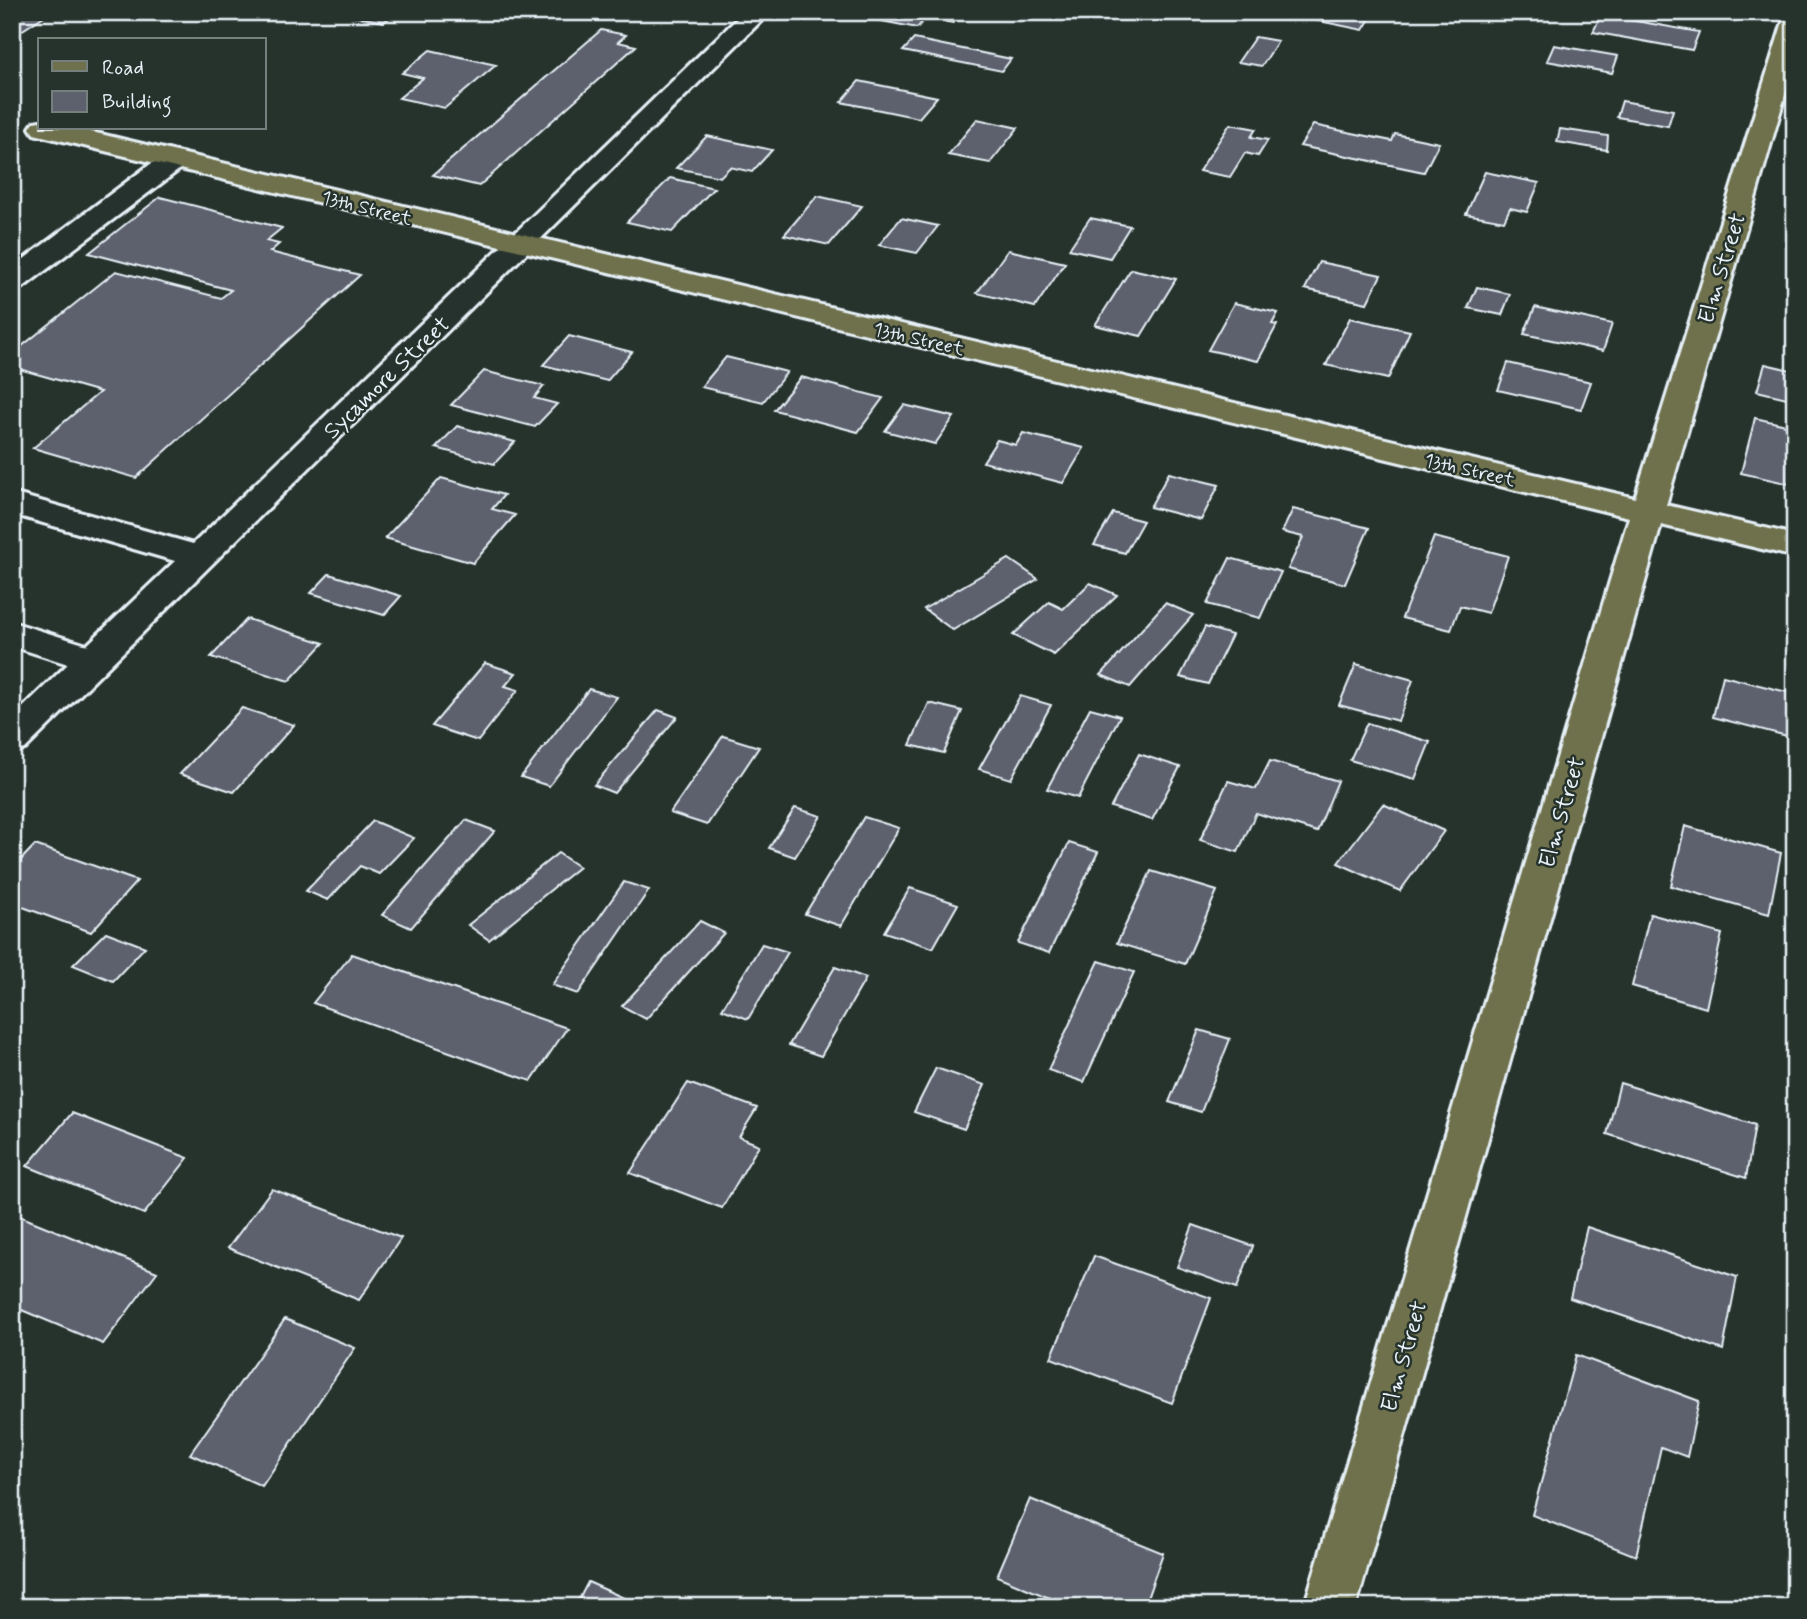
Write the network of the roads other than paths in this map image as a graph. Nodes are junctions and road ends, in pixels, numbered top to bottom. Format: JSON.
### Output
{"nodes":[{"id":1,"x":758,"y":12,"type":"edge"},
{"id":2,"x":1795,"y":18,"type":"edge"},
{"id":3,"x":51,"y":130,"type":"edge"},
{"id":4,"x":174,"y":160,"type":"junction"},
{"id":5,"x":522,"y":244,"type":"junction"},
{"id":6,"x":12,"y":282,"type":"edge"},
{"id":7,"x":12,"y":503,"type":"edge"},
{"id":8,"x":1648,"y":511,"type":"junction"},
{"id":9,"x":1795,"y":545,"type":"edge"},
{"id":10,"x":201,"y":557,"type":"junction"},
{"id":11,"x":12,"y":634,"type":"edge"},
{"id":12,"x":94,"y":660,"type":"junction"},
{"id":13,"x":12,"y":740,"type":"edge"},
{"id":14,"x":1330,"y":1607,"type":"edge"}],
"edges":[{"from":1,"to":5,"type":"street","name":"Sycamore Street"},
{"from":2,"to":8,"type":"main road","name":"Elm Street"},
{"from":3,"to":4,"type":"main road","name":"13th Street"},
{"from":4,"to":5,"type":"main road","name":"13th Street"},
{"from":4,"to":6,"type":"street"},
{"from":5,"to":8,"type":"main road","name":"13th Street"},
{"from":5,"to":10,"type":"street","name":"Sycamore Street"},
{"from":7,"to":10,"type":"street"},
{"from":8,"to":9,"type":"main road","name":"13th Street"},
{"from":8,"to":14,"type":"main road","name":"Elm Street"},
{"from":10,"to":12,"type":"street","name":"Sycamore Street"},
{"from":11,"to":12,"type":"street"},
{"from":12,"to":13,"type":"street","name":"Sycamore Street"}]}
